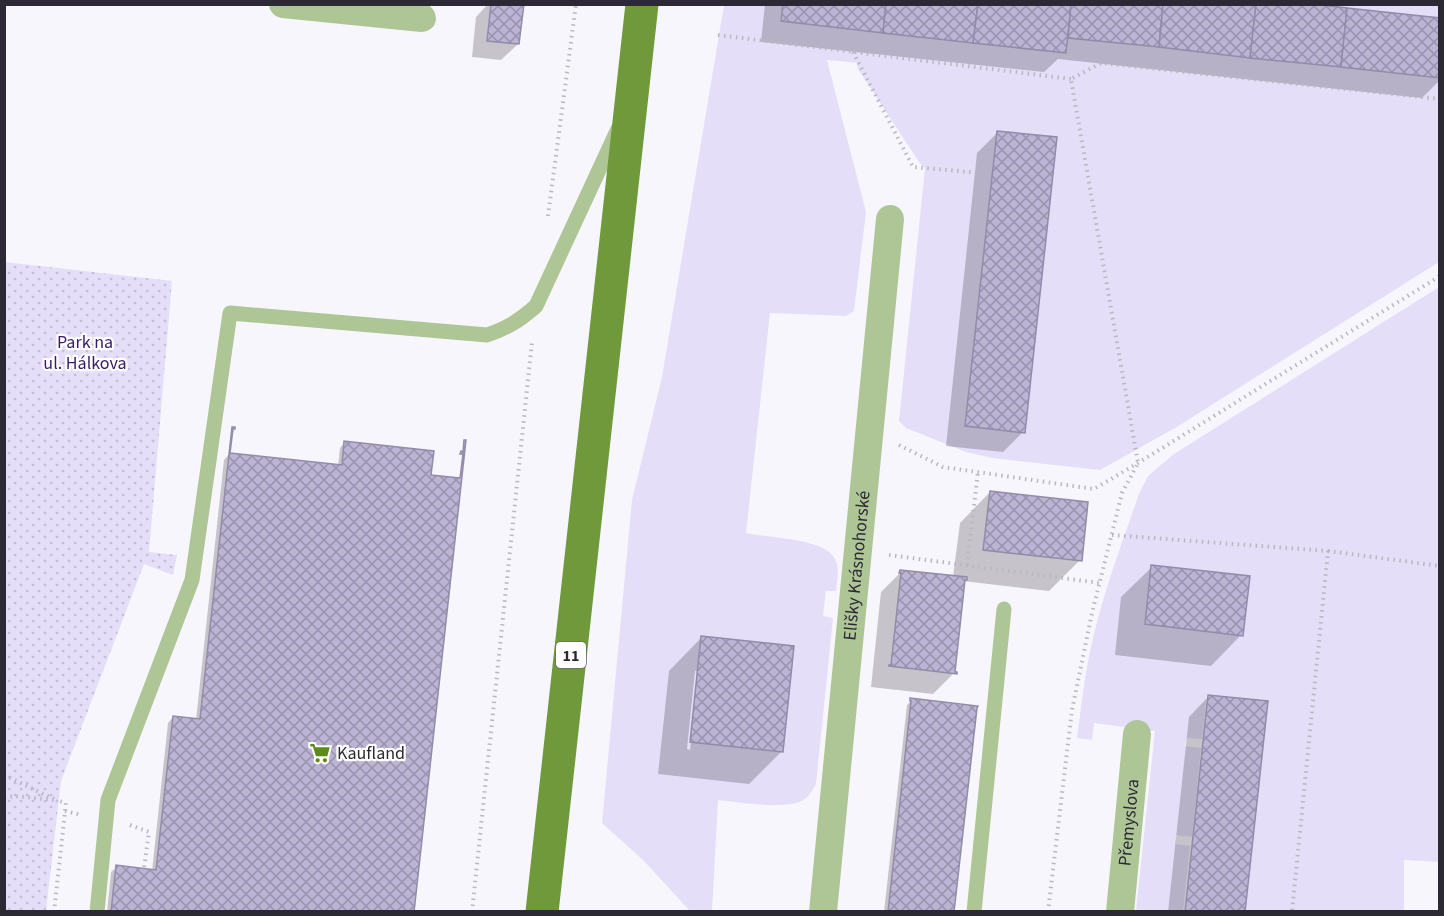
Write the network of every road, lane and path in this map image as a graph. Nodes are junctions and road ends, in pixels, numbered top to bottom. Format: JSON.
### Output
{"nodes":[{"id":1,"x":283,"y":4,"type":"edge"},
{"id":2,"x":576,"y":4,"type":"edge"},
{"id":3,"x":642,"y":4,"type":"edge"},
{"id":4,"x":422,"y":18,"type":"dead end"},
{"id":5,"x":718,"y":35,"type":"dead end"},
{"id":6,"x":853,"y":51,"type":"junction"},
{"id":7,"x":1071,"y":79,"type":"junction"},
{"id":8,"x":632,"y":99,"type":"junction"},
{"id":9,"x":1440,"y":99,"type":"edge"},
{"id":10,"x":993,"y":174,"type":"dead end"},
{"id":11,"x":890,"y":219,"type":"dead end"},
{"id":12,"x":547,"y":225,"type":"dead end"},
{"id":13,"x":1440,"y":276,"type":"edge"},
{"id":14,"x":536,"y":306,"type":"junction"},
{"id":15,"x":894,"y":442,"type":"dead end"},
{"id":16,"x":1138,"y":463,"type":"junction"},
{"id":17,"x":978,"y":472,"type":"junction"},
{"id":18,"x":1112,"y":535,"type":"junction"},
{"id":19,"x":1328,"y":552,"type":"junction"},
{"id":20,"x":879,"y":553,"type":"dead end"},
{"id":21,"x":967,"y":565,"type":"junction"},
{"id":22,"x":1440,"y":566,"type":"edge"},
{"id":23,"x":1100,"y":583,"type":"junction"},
{"id":24,"x":1004,"y":609,"type":"dead end"},
{"id":25,"x":1137,"y":734,"type":"dead end"},
{"id":26,"x":4,"y":775,"type":"edge"},
{"id":27,"x":4,"y":798,"type":"edge"},
{"id":28,"x":56,"y":800,"type":"junction"},
{"id":29,"x":122,"y":823,"type":"dead end"},
{"id":30,"x":144,"y":868,"type":"dead end"},
{"id":31,"x":54,"y":912,"type":"edge"},
{"id":32,"x":97,"y":912,"type":"edge"},
{"id":33,"x":472,"y":912,"type":"edge"},
{"id":34,"x":542,"y":912,"type":"edge"},
{"id":35,"x":823,"y":912,"type":"edge"},
{"id":36,"x":974,"y":912,"type":"edge"},
{"id":37,"x":1048,"y":912,"type":"edge"},
{"id":38,"x":1120,"y":912,"type":"edge"},
{"id":39,"x":1292,"y":912,"type":"edge"}],
"edges":[{"from":1,"to":4,"type":"street"},
{"from":2,"to":12,"type":"path"},
{"from":3,"to":8,"type":"main road","number":"11"},
{"from":5,"to":6,"type":"path"},
{"from":6,"to":7,"type":"path"},
{"from":6,"to":10,"type":"path"},
{"from":7,"to":9,"type":"path"},
{"from":7,"to":16,"type":"path"},
{"from":8,"to":14,"type":"lane"},
{"from":8,"to":34,"type":"main road","number":"11"},
{"from":11,"to":35,"type":"street","name":"Elišky Krásnohorské"},
{"from":13,"to":16,"type":"path"},
{"from":14,"to":32,"type":"lane"},
{"from":14,"to":33,"type":"path"},
{"from":15,"to":17,"type":"path"},
{"from":16,"to":17,"type":"path"},
{"from":16,"to":18,"type":"path"},
{"from":17,"to":21,"type":"path"},
{"from":18,"to":19,"type":"path"},
{"from":18,"to":23,"type":"path"},
{"from":19,"to":22,"type":"path"},
{"from":19,"to":39,"type":"path"},
{"from":20,"to":21,"type":"path"},
{"from":21,"to":23,"type":"path"},
{"from":23,"to":37,"type":"path"},
{"from":24,"to":36,"type":"lane"},
{"from":25,"to":38,"type":"street","name":"Přemyslova"},
{"from":26,"to":28,"type":"path"},
{"from":27,"to":28,"type":"path"},
{"from":28,"to":31,"type":"path"},
{"from":29,"to":30,"type":"path"}]}
